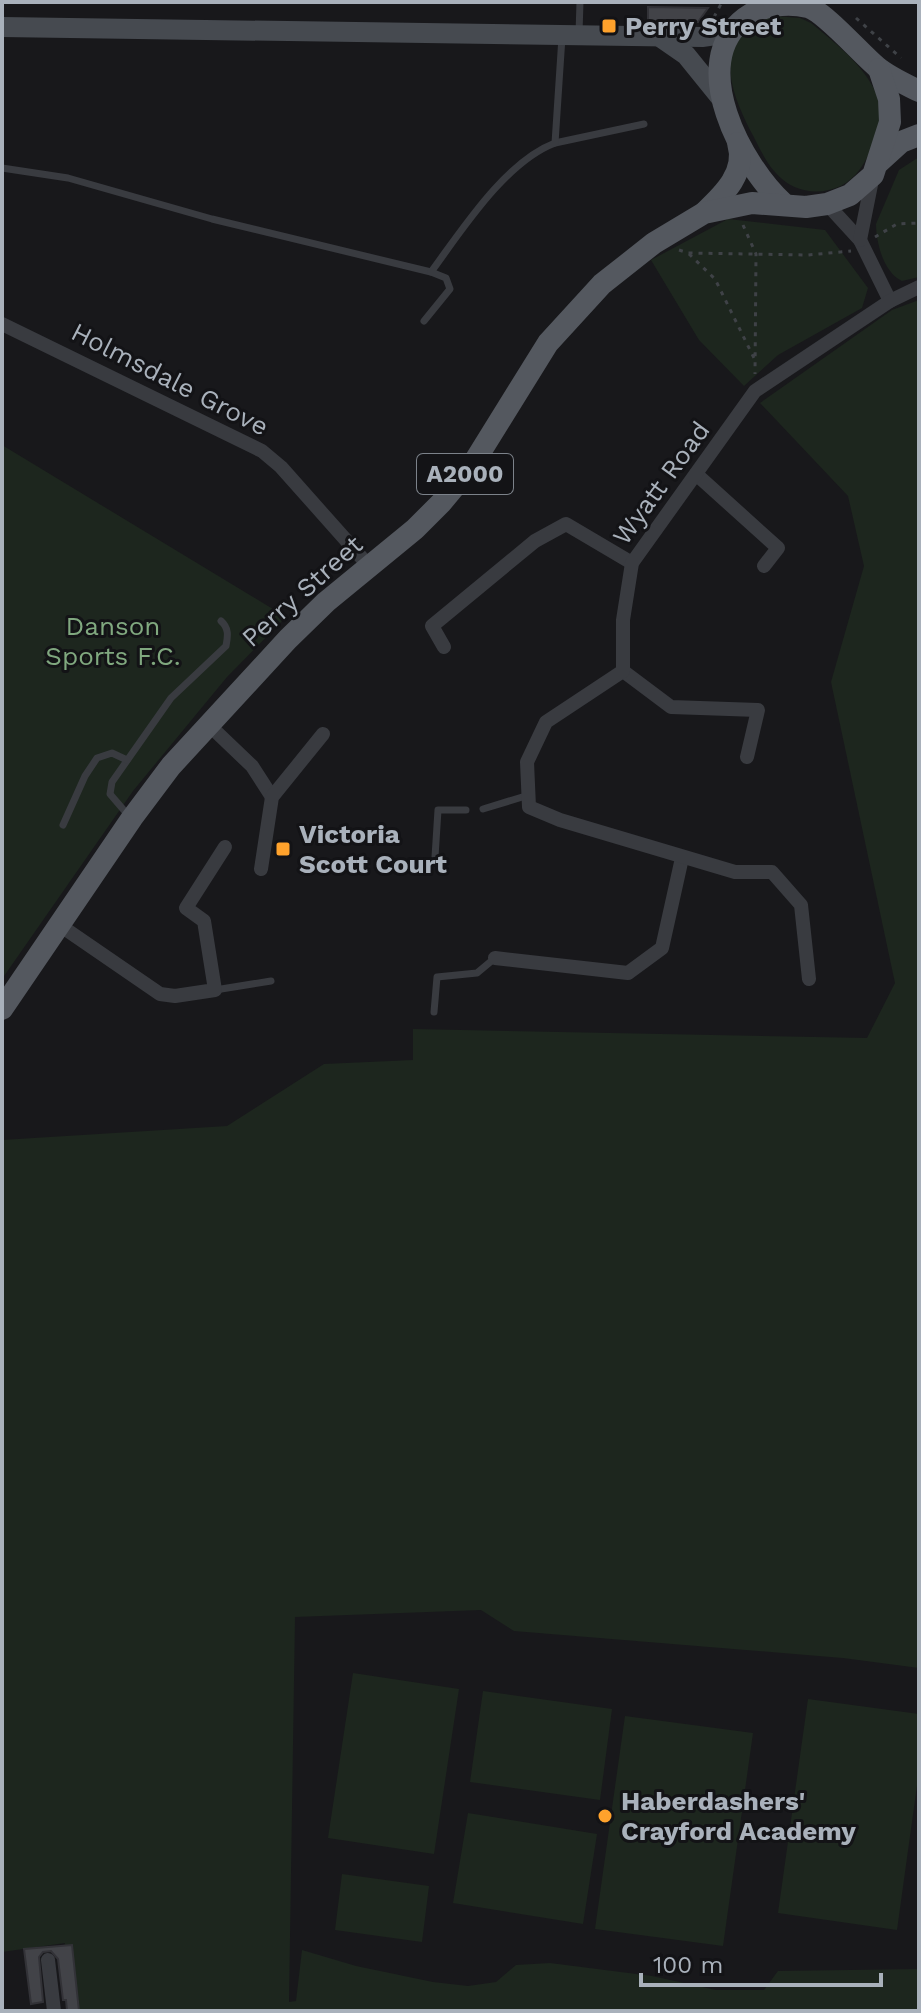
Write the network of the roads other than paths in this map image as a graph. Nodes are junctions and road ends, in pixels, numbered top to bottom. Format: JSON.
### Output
{"nodes":[{"id":1,"x":580,"y":2,"type":"edge"},
{"id":2,"x":812,"y":6,"type":"edge"},
{"id":3,"x":738,"y":19,"type":"edge"},
{"id":4,"x":2,"y":27,"type":"edge"},
{"id":5,"x":570,"y":35,"type":"junction"},
{"id":6,"x":660,"y":37,"type":"junction"},
{"id":7,"x":879,"y":69,"type":"junction"},
{"id":8,"x":919,"y":91,"type":"edge"},
{"id":9,"x":720,"y":97,"type":"junction"},
{"id":10,"x":644,"y":124,"type":"dead end"},
{"id":11,"x":734,"y":129,"type":"junction"},
{"id":12,"x":919,"y":135,"type":"edge"},
{"id":13,"x":555,"y":143,"type":"junction"},
{"id":14,"x":2,"y":168,"type":"edge"},
{"id":15,"x":876,"y":169,"type":"junction"},
{"id":16,"x":784,"y":204,"type":"junction"},
{"id":17,"x":827,"y":204,"type":"junction"},
{"id":18,"x":704,"y":213,"type":"junction"},
{"id":19,"x":861,"y":243,"type":"junction"},
{"id":20,"x":431,"y":272,"type":"junction"},
{"id":21,"x":919,"y":287,"type":"edge"},
{"id":22,"x":890,"y":301,"type":"junction"},
{"id":23,"x":424,"y":321,"type":"dead end"},
{"id":24,"x":2,"y":324,"type":"edge"},
{"id":25,"x":696,"y":474,"type":"junction"},
{"id":26,"x":632,"y":563,"type":"junction"},
{"id":27,"x":369,"y":566,"type":"junction"},
{"id":28,"x":764,"y":566,"type":"dead end"},
{"id":29,"x":221,"y":621,"type":"dead end"},
{"id":30,"x":444,"y":647,"type":"dead end"},
{"id":31,"x":623,"y":671,"type":"junction"},
{"id":32,"x":208,"y":724,"type":"junction"},
{"id":33,"x":323,"y":734,"type":"dead end"},
{"id":34,"x":747,"y":757,"type":"dead end"},
{"id":35,"x":127,"y":760,"type":"junction"},
{"id":36,"x":529,"y":795,"type":"junction"},
{"id":37,"x":272,"y":797,"type":"junction"},
{"id":38,"x":483,"y":809,"type":"dead end"},
{"id":39,"x":466,"y":810,"type":"dead end"},
{"id":40,"x":132,"y":818,"type":"junction"},
{"id":41,"x":63,"y":825,"type":"dead end"},
{"id":42,"x":225,"y":847,"type":"dead end"},
{"id":43,"x":435,"y":857,"type":"dead end"},
{"id":44,"x":682,"y":858,"type":"junction"},
{"id":45,"x":261,"y":869,"type":"dead end"},
{"id":46,"x":61,"y":926,"type":"junction"},
{"id":47,"x":495,"y":958,"type":"joint"},
{"id":48,"x":809,"y":979,"type":"dead end"},
{"id":49,"x":271,"y":981,"type":"dead end"},
{"id":50,"x":215,"y":990,"type":"junction"},
{"id":51,"x":2,"y":1009,"type":"edge"},
{"id":52,"x":434,"y":1012,"type":"dead end"},
{"id":53,"x":48,"y":1960,"type":"dead end"},
{"id":54,"x":54,"y":2011,"type":"edge"}],
"edges":[{"from":1,"to":5,"type":"lane"},
{"from":2,"to":3,"type":"main road"},
{"from":2,"to":7,"type":"main road"},
{"from":3,"to":6,"type":"street"},
{"from":3,"to":9,"type":"main road"},
{"from":4,"to":5,"type":"street"},
{"from":5,"to":6,"type":"street"},
{"from":5,"to":13,"type":"lane"},
{"from":6,"to":9,"type":"street"},
{"from":7,"to":8,"type":"main road"},
{"from":7,"to":15,"type":"main road"},
{"from":9,"to":11,"type":"main road"},
{"from":10,"to":13,"type":"lane"},
{"from":11,"to":16,"type":"main road"},
{"from":11,"to":18,"type":"main road","name":"Perry Street","number":"A2000"},
{"from":12,"to":15,"type":"main road"},
{"from":13,"to":20,"type":"lane"},
{"from":14,"to":20,"type":"lane"},
{"from":15,"to":17,"type":"main road"},
{"from":15,"to":19,"type":"street"},
{"from":16,"to":17,"type":"main road"},
{"from":16,"to":18,"type":"main road","name":"Perry Street","number":"A2000"},
{"from":17,"to":19,"type":"street"},
{"from":18,"to":27,"type":"main road","name":"Perry Street","number":"A2000"},
{"from":19,"to":22,"type":"street"},
{"from":20,"to":23,"type":"lane"},
{"from":21,"to":22,"type":"street","name":"Wyatt Road"},
{"from":22,"to":25,"type":"street","name":"Wyatt Road"},
{"from":24,"to":27,"type":"street","name":"Holmsdale Grove"},
{"from":25,"to":26,"type":"street","name":"Wyatt Road"},
{"from":25,"to":28,"type":"street"},
{"from":26,"to":30,"type":"street"},
{"from":26,"to":31,"type":"street","name":"Wyatt Road"},
{"from":27,"to":32,"type":"main road","name":"Perry Street","number":"A2000"},
{"from":29,"to":35,"type":"lane"},
{"from":31,"to":34,"type":"street"},
{"from":31,"to":36,"type":"street"},
{"from":32,"to":37,"type":"street"},
{"from":32,"to":40,"type":"main road","name":"Perry Street","number":"A2000"},
{"from":33,"to":37,"type":"street"},
{"from":35,"to":40,"type":"lane"},
{"from":35,"to":41,"type":"lane"},
{"from":36,"to":38,"type":"lane"},
{"from":36,"to":44,"type":"street"},
{"from":37,"to":45,"type":"street"},
{"from":39,"to":43,"type":"lane"},
{"from":40,"to":46,"type":"main road","name":"Perry Street","number":"A2000"},
{"from":42,"to":50,"type":"street"},
{"from":44,"to":47,"type":"street"},
{"from":44,"to":48,"type":"street"},
{"from":46,"to":50,"type":"street"},
{"from":46,"to":51,"type":"main road","name":"Perry Street","number":"A2000"},
{"from":47,"to":52,"type":"lane"},
{"from":49,"to":50,"type":"lane"},
{"from":53,"to":54,"type":"street"}]}
